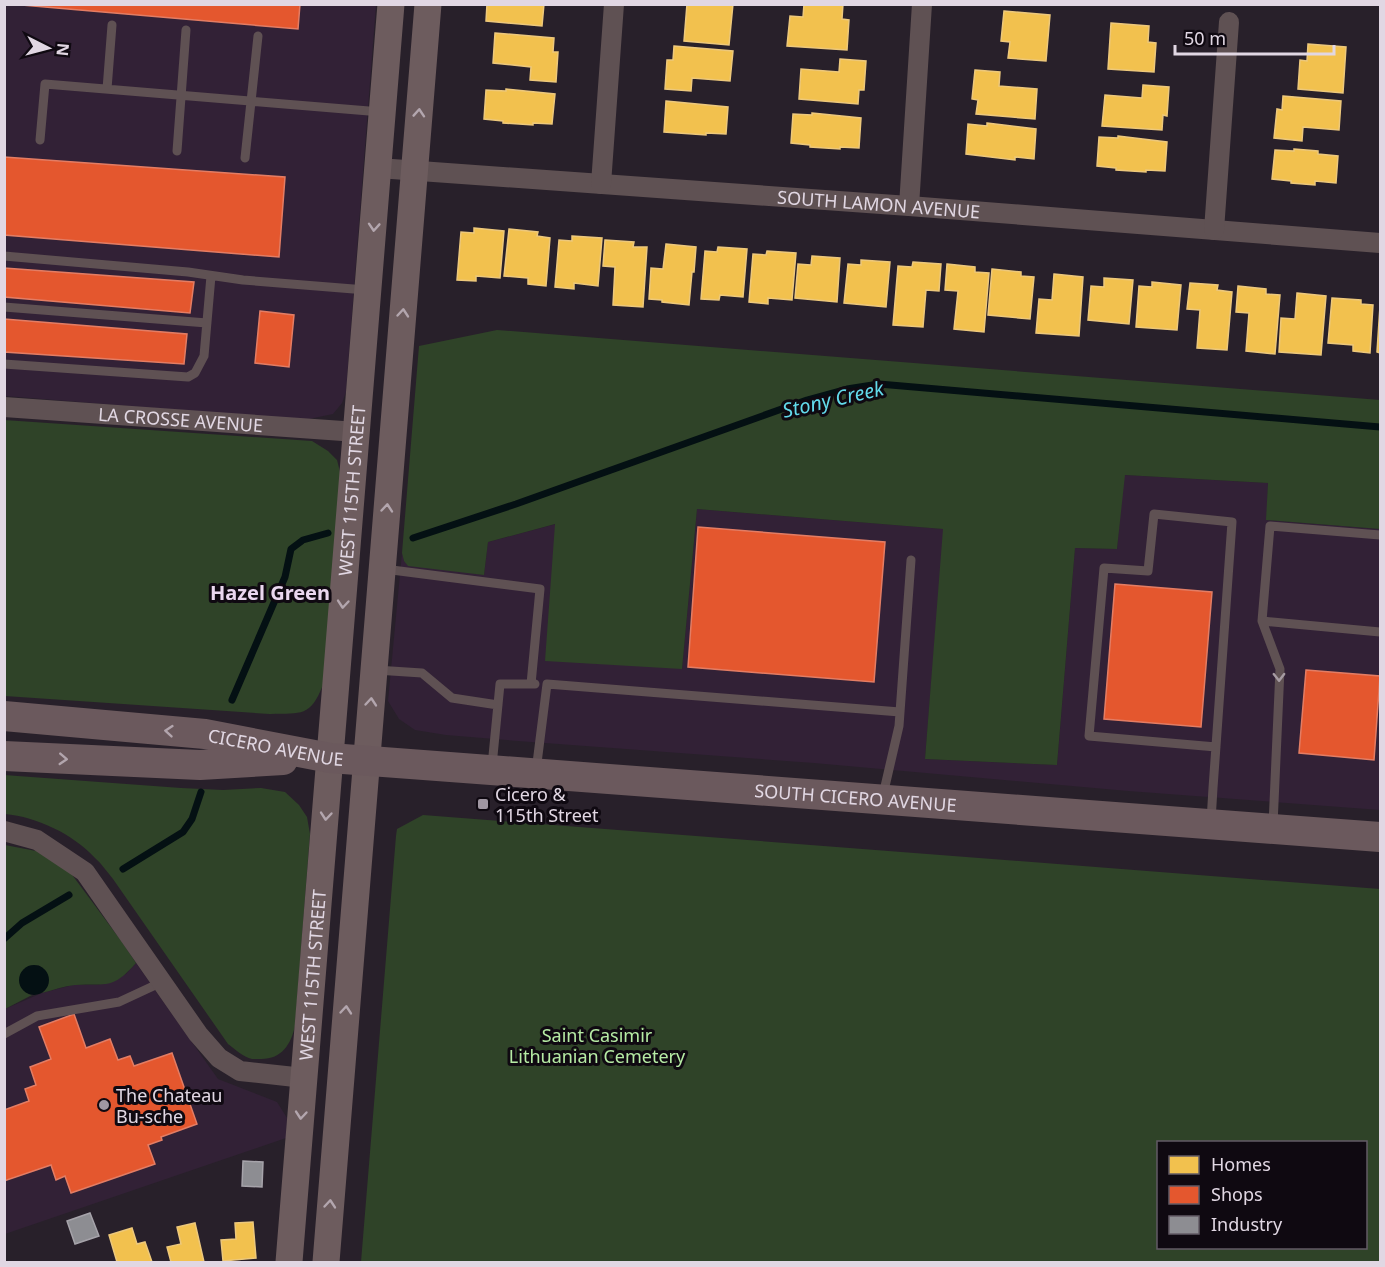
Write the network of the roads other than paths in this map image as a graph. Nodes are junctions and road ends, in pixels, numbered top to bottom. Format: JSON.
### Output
{"nodes":[{"id":1,"x":391,"y":4,"type":"edge"},
{"id":2,"x":428,"y":4,"type":"edge"},
{"id":3,"x":614,"y":4,"type":"edge"},
{"id":4,"x":922,"y":4,"type":"edge"},
{"id":5,"x":1228,"y":22,"type":"dead end"},
{"id":6,"x":112,"y":25,"type":"dead end"},
{"id":7,"x":186,"y":30,"type":"dead end"},
{"id":8,"x":258,"y":36,"type":"dead end"},
{"id":9,"x":107,"y":89,"type":"junction"},
{"id":10,"x":181,"y":95,"type":"junction"},
{"id":11,"x":251,"y":100,"type":"junction"},
{"id":12,"x":383,"y":112,"type":"junction"},
{"id":13,"x":39,"y":140,"type":"dead end"},
{"id":14,"x":177,"y":150,"type":"dead end"},
{"id":15,"x":245,"y":158,"type":"dead end"},
{"id":16,"x":378,"y":168,"type":"junction"},
{"id":17,"x":415,"y":171,"type":"junction"},
{"id":18,"x":601,"y":184,"type":"junction"},
{"id":19,"x":909,"y":206,"type":"junction"},
{"id":20,"x":1214,"y":230,"type":"junction"},
{"id":21,"x":1380,"y":243,"type":"edge"},
{"id":22,"x":4,"y":255,"type":"edge"},
{"id":23,"x":211,"y":276,"type":"junction"},
{"id":24,"x":369,"y":290,"type":"junction"},
{"id":25,"x":4,"y":307,"type":"edge"},
{"id":26,"x":207,"y":323,"type":"junction"},
{"id":27,"x":4,"y":364,"type":"edge"},
{"id":28,"x":4,"y":407,"type":"edge"},
{"id":29,"x":357,"y":432,"type":"junction"},
{"id":30,"x":1380,"y":535,"type":"edge"},
{"id":31,"x":911,"y":560,"type":"dead end"},
{"id":32,"x":382,"y":569,"type":"junction"},
{"id":33,"x":1262,"y":621,"type":"junction"},
{"id":34,"x":1380,"y":632,"type":"edge"},
{"id":35,"x":374,"y":670,"type":"junction"},
{"id":36,"x":531,"y":684,"type":"junction"},
{"id":37,"x":547,"y":684,"type":"junction"},
{"id":38,"x":498,"y":705,"type":"junction"},
{"id":39,"x":900,"y":712,"type":"junction"},
{"id":40,"x":4,"y":716,"type":"edge"},
{"id":41,"x":1216,"y":747,"type":"junction"},
{"id":42,"x":4,"y":756,"type":"edge"},
{"id":43,"x":330,"y":758,"type":"junction"},
{"id":44,"x":366,"y":760,"type":"junction"},
{"id":45,"x":492,"y":770,"type":"junction"},
{"id":46,"x":536,"y":773,"type":"junction"},
{"id":47,"x":883,"y":799,"type":"junction"},
{"id":48,"x":1210,"y":824,"type":"junction"},
{"id":49,"x":1272,"y":829,"type":"junction"},
{"id":50,"x":4,"y":831,"type":"edge"},
{"id":51,"x":1380,"y":837,"type":"edge"},
{"id":52,"x":162,"y":982,"type":"junction"},
{"id":53,"x":4,"y":1034,"type":"edge"},
{"id":54,"x":304,"y":1078,"type":"junction"},
{"id":55,"x":289,"y":1263,"type":"edge"},
{"id":56,"x":326,"y":1263,"type":"edge"}],
"edges":[{"from":1,"to":12,"type":"street","name":"WEST 115TH STREET"},
{"from":17,"to":2,"type":"street","name":"WEST 115TH STREET","one_way":true},
{"from":3,"to":18,"type":"street"},
{"from":4,"to":19,"type":"street"},
{"from":5,"to":20,"type":"street"},
{"from":6,"to":9,"type":"lane"},
{"from":7,"to":10,"type":"lane"},
{"from":8,"to":11,"type":"lane"},
{"from":9,"to":10,"type":"lane"},
{"from":9,"to":13,"type":"lane"},
{"from":10,"to":11,"type":"lane"},
{"from":10,"to":14,"type":"lane"},
{"from":11,"to":12,"type":"lane"},
{"from":11,"to":15,"type":"lane"},
{"from":12,"to":16,"type":"street","name":"WEST 115TH STREET"},
{"from":16,"to":17,"type":"street","name":"SOUTH LAMON AVENUE"},
{"from":16,"to":24,"type":"street","name":"WEST 115TH STREET","one_way":true},
{"from":17,"to":18,"type":"street","name":"SOUTH LAMON AVENUE"},
{"from":32,"to":17,"type":"street","name":"WEST 115TH STREET","one_way":true},
{"from":18,"to":19,"type":"street","name":"SOUTH LAMON AVENUE"},
{"from":19,"to":20,"type":"street","name":"SOUTH LAMON AVENUE"},
{"from":20,"to":21,"type":"street","name":"SOUTH LAMON AVENUE"},
{"from":22,"to":23,"type":"lane"},
{"from":23,"to":24,"type":"lane"},
{"from":23,"to":26,"type":"lane"},
{"from":24,"to":29,"type":"street","name":"WEST 115TH STREET"},
{"from":25,"to":26,"type":"lane"},
{"from":26,"to":27,"type":"lane"},
{"from":28,"to":29,"type":"street","name":"LA CROSSE AVENUE"},
{"from":29,"to":43,"type":"street","name":"WEST 115TH STREET","one_way":true},
{"from":30,"to":33,"type":"lane"},
{"from":31,"to":39,"type":"lane"},
{"from":32,"to":35,"type":"street","name":"WEST 115TH STREET"},
{"from":32,"to":36,"type":"lane"},
{"from":33,"to":34,"type":"lane"},
{"from":33,"to":49,"type":"lane","one_way":true},
{"from":35,"to":38,"type":"lane"},
{"from":44,"to":35,"type":"street","name":"WEST 115TH STREET","one_way":true},
{"from":36,"to":37,"type":"lane"},
{"from":36,"to":38,"type":"lane"},
{"from":37,"to":39,"type":"lane"},
{"from":37,"to":46,"type":"lane"},
{"from":38,"to":45,"type":"lane"},
{"from":39,"to":47,"type":"lane"},
{"from":43,"to":40,"type":"main road","name":"CICERO AVENUE","one_way":true},
{"from":41,"to":41,"type":"lane"},
{"from":41,"to":48,"type":"lane"},
{"from":42,"to":43,"type":"main road","name":"CICERO AVENUE","one_way":true},
{"from":43,"to":44,"type":"main road","name":"SOUTH CICERO AVENUE"},
{"from":43,"to":54,"type":"street","name":"WEST 115TH STREET","one_way":true},
{"from":44,"to":45,"type":"main road","name":"SOUTH CICERO AVENUE"},
{"from":56,"to":44,"type":"street","name":"WEST 115TH STREET","one_way":true},
{"from":45,"to":46,"type":"main road","name":"SOUTH CICERO AVENUE"},
{"from":46,"to":47,"type":"main road","name":"SOUTH CICERO AVENUE"},
{"from":47,"to":48,"type":"main road","name":"SOUTH CICERO AVENUE"},
{"from":48,"to":49,"type":"main road","name":"SOUTH CICERO AVENUE"},
{"from":49,"to":51,"type":"main road","name":"SOUTH CICERO AVENUE"},
{"from":50,"to":52,"type":"street"},
{"from":52,"to":53,"type":"lane"},
{"from":52,"to":54,"type":"street"},
{"from":54,"to":55,"type":"street","name":"WEST 115TH STREET","one_way":true}]}
